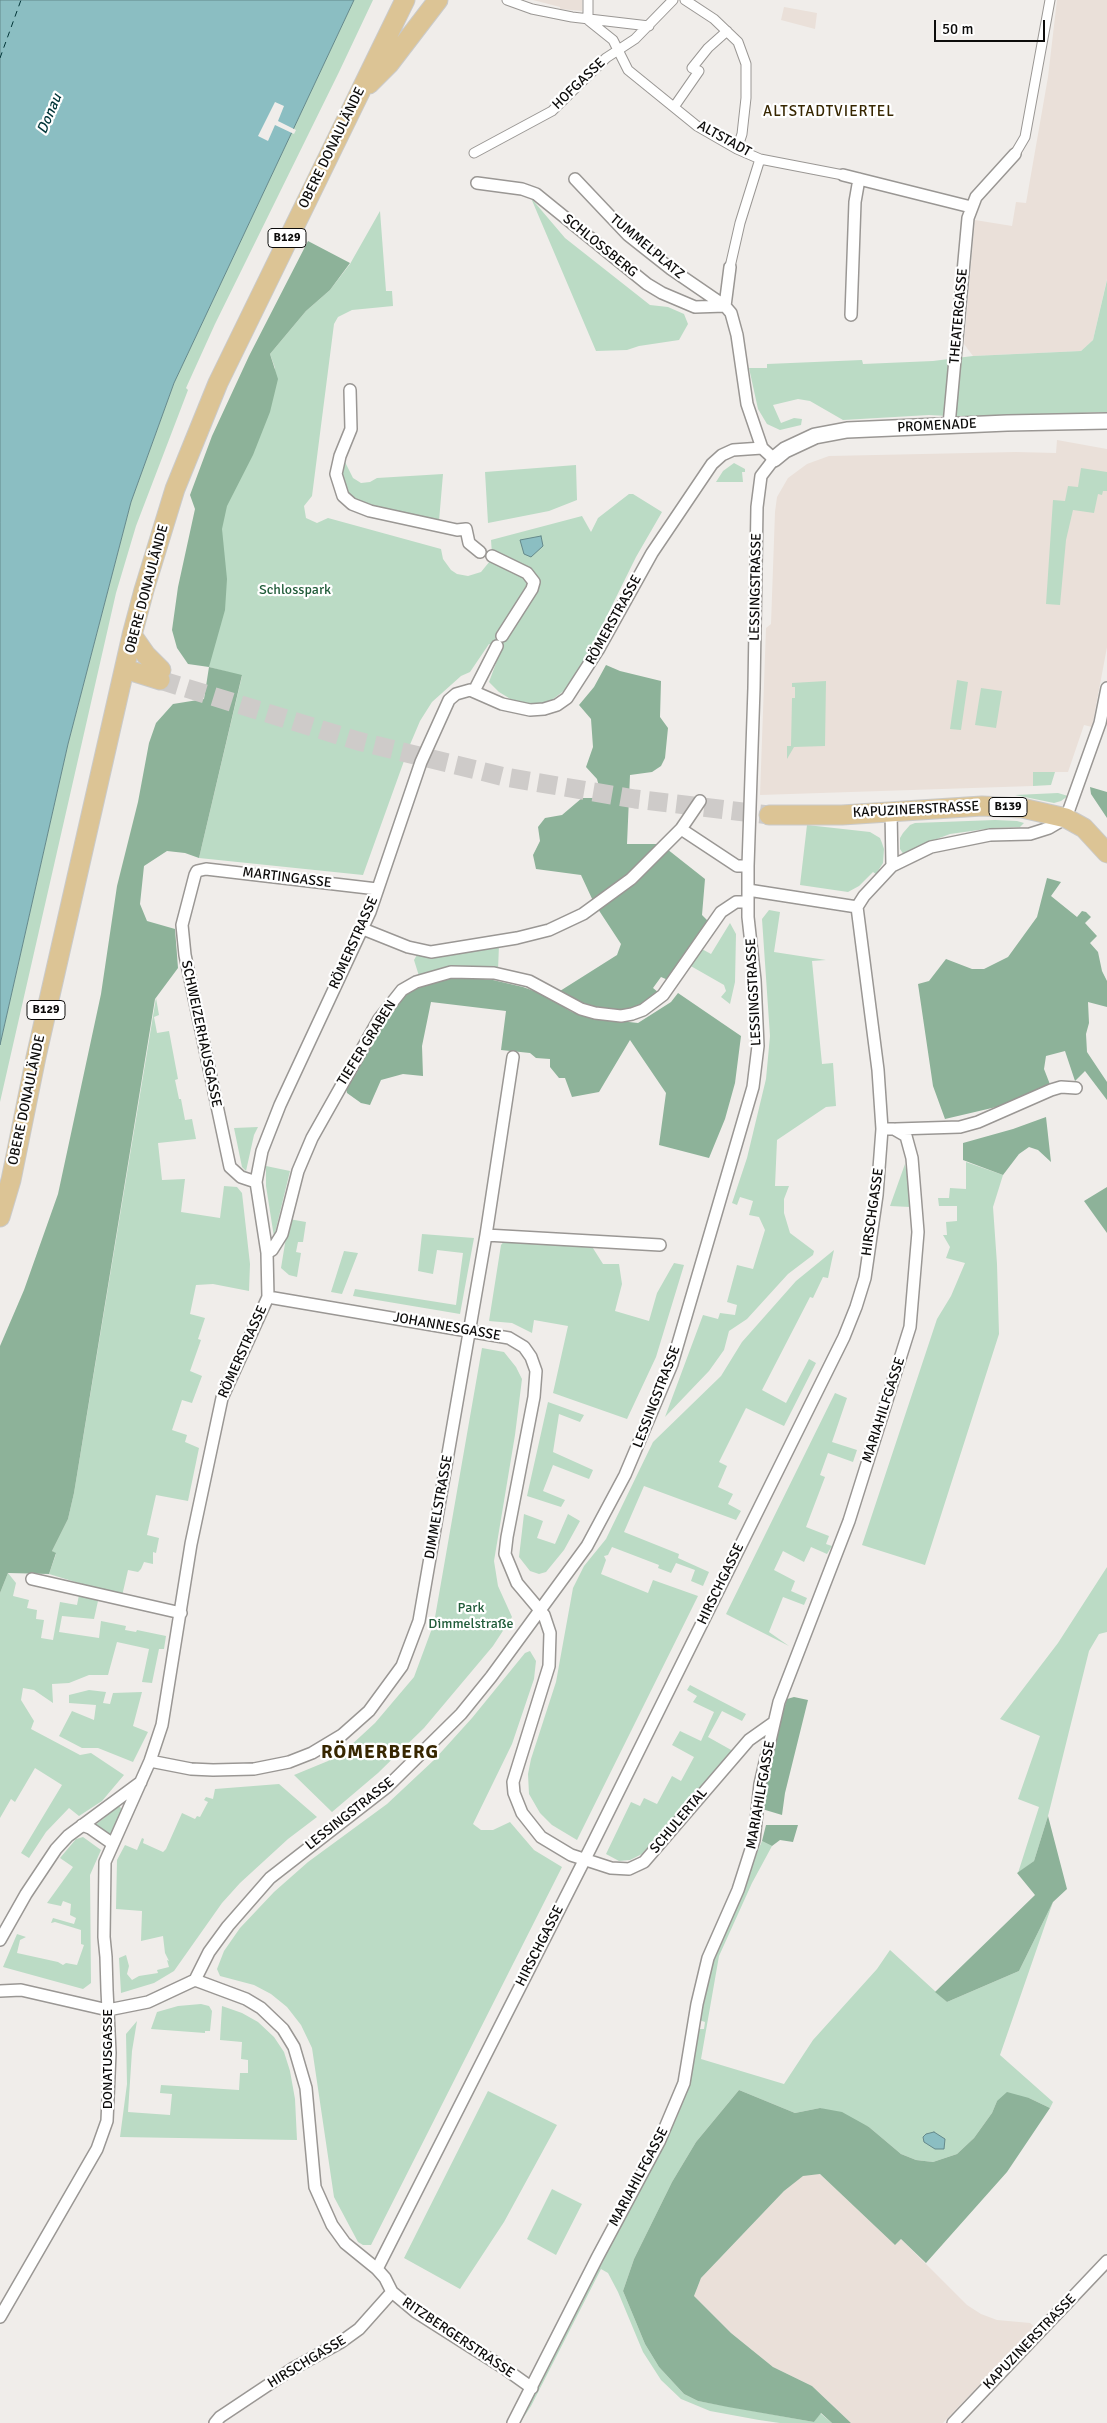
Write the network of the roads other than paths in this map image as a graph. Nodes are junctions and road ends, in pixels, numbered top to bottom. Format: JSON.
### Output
{"nodes":[{"id":1,"x":405,"y":0,"type":"edge"},
{"id":2,"x":438,"y":0,"type":"edge"},
{"id":3,"x":507,"y":0,"type":"edge"},
{"id":4,"x":588,"y":0,"type":"edge"},
{"id":5,"x":673,"y":0,"type":"edge"},
{"id":6,"x":684,"y":0,"type":"edge"},
{"id":7,"x":1050,"y":0,"type":"edge"},
{"id":8,"x":588,"y":20,"type":"junction"},
{"id":9,"x":649,"y":26,"type":"junction"},
{"id":10,"x":727,"y":31,"type":"junction"},
{"id":11,"x":619,"y":49,"type":"junction"},
{"id":12,"x":358,"y":95,"type":"junction"},
{"id":13,"x":674,"y":107,"type":"junction"},
{"id":14,"x":737,"y":148,"type":"junction"},
{"id":15,"x":474,"y":153,"type":"dead end"},
{"id":16,"x":1014,"y":154,"type":"joint"},
{"id":17,"x":760,"y":158,"type":"junction"},
{"id":18,"x":843,"y":175,"type":"joint"},
{"id":19,"x":575,"y":179,"type":"dead end"},
{"id":20,"x":858,"y":179,"type":"junction"},
{"id":21,"x":477,"y":183,"type":"dead end"},
{"id":22,"x":971,"y":207,"type":"junction"},
{"id":23,"x":730,"y":267,"type":"joint"},
{"id":24,"x":725,"y":306,"type":"junction"},
{"id":25,"x":851,"y":315,"type":"dead end"},
{"id":26,"x":350,"y":390,"type":"dead end"},
{"id":27,"x":1107,"y":421,"type":"edge"},
{"id":28,"x":949,"y":425,"type":"junction"},
{"id":29,"x":768,"y":454,"type":"junction"},
{"id":30,"x":480,"y":552,"type":"dead end"},
{"id":31,"x":492,"y":556,"type":"dead end"},
{"id":32,"x":132,"y":635,"type":"junction"},
{"id":33,"x":125,"y":669,"type":"junction"},
{"id":34,"x":1107,"y":688,"type":"edge"},
{"id":35,"x":474,"y":691,"type":"junction"},
{"id":36,"x":700,"y":801,"type":"dead end"},
{"id":37,"x":890,"y":811,"type":"junction"},
{"id":38,"x":770,"y":815,"type":"tunnel mouth"},
{"id":39,"x":1066,"y":818,"type":"junction"},
{"id":40,"x":681,"y":829,"type":"junction"},
{"id":41,"x":1107,"y":853,"type":"edge"},
{"id":42,"x":748,"y":866,"type":"junction"},
{"id":43,"x":892,"y":866,"type":"junction"},
{"id":44,"x":197,"y":871,"type":"joint"},
{"id":45,"x":377,"y":889,"type":"junction"},
{"id":46,"x":748,"y":890,"type":"junction"},
{"id":47,"x":748,"y":902,"type":"junction"},
{"id":48,"x":857,"y":908,"type":"junction"},
{"id":49,"x":363,"y":929,"type":"junction"},
{"id":50,"x":513,"y":1057,"type":"dead end"},
{"id":51,"x":1076,"y":1088,"type":"dead end"},
{"id":52,"x":882,"y":1129,"type":"junction"},
{"id":53,"x":894,"y":1129,"type":"junction"},
{"id":54,"x":256,"y":1182,"type":"junction"},
{"id":55,"x":0,"y":1217,"type":"edge"},
{"id":56,"x":486,"y":1235,"type":"junction"},
{"id":57,"x":660,"y":1245,"type":"dead end"},
{"id":58,"x":267,"y":1253,"type":"junction"},
{"id":59,"x":268,"y":1297,"type":"junction"},
{"id":60,"x":469,"y":1332,"type":"junction"},
{"id":61,"x":32,"y":1579,"type":"dead end"},
{"id":62,"x":541,"y":1611,"type":"junction"},
{"id":63,"x":181,"y":1613,"type":"junction"},
{"id":64,"x":774,"y":1722,"type":"junction"},
{"id":65,"x":150,"y":1761,"type":"junction"},
{"id":66,"x":141,"y":1781,"type":"junction"},
{"id":67,"x":82,"y":1825,"type":"junction"},
{"id":68,"x":113,"y":1844,"type":"junction"},
{"id":69,"x":584,"y":1860,"type":"junction"},
{"id":70,"x":0,"y":1940,"type":"edge"},
{"id":71,"x":194,"y":1980,"type":"junction"},
{"id":72,"x":0,"y":1991,"type":"edge"},
{"id":73,"x":108,"y":2010,"type":"junction"},
{"id":74,"x":1107,"y":2261,"type":"edge"},
{"id":75,"x":377,"y":2269,"type":"junction"},
{"id":76,"x":392,"y":2292,"type":"junction"},
{"id":77,"x":0,"y":2317,"type":"edge"},
{"id":78,"x":532,"y":2388,"type":"junction"},
{"id":79,"x":215,"y":2423,"type":"edge"},
{"id":80,"x":513,"y":2423,"type":"edge"},
{"id":81,"x":952,"y":2423,"type":"edge"}],
"edges":[{"from":1,"to":12,"type":"main road","name":"OBERE DONAULÄNDE","number":"B129"},
{"from":2,"to":12,"type":"main road","number":"B129"},
{"from":3,"to":8,"type":"street"},
{"from":4,"to":8,"type":"street"},
{"from":5,"to":9,"type":"street","name":"HOFGASSE"},
{"from":6,"to":10,"type":"street"},
{"from":7,"to":16,"type":"street"},
{"from":8,"to":9,"type":"street"},
{"from":8,"to":11,"type":"street","name":"ALTSTADT"},
{"from":9,"to":11,"type":"street","name":"HOFGASSE"},
{"from":10,"to":13,"type":"street"},
{"from":10,"to":14,"type":"street"},
{"from":11,"to":13,"type":"street","name":"ALTSTADT"},
{"from":11,"to":15,"type":"street","name":"HOFGASSE"},
{"from":12,"to":32,"type":"main road","name":"OBERE DONAULÄNDE","number":"B129"},
{"from":13,"to":14,"type":"street","name":"ALTSTADT"},
{"from":14,"to":17,"type":"street","name":"ALTSTADT"},
{"from":16,"to":22,"type":"street"},
{"from":17,"to":18,"type":"street","name":"ALTSTADT"},
{"from":17,"to":23,"type":"street"},
{"from":18,"to":20,"type":"street","name":"ALTSTADT"},
{"from":19,"to":24,"type":"street","name":"TUMMELPLATZ"},
{"from":20,"to":22,"type":"street","name":"ALTSTADT"},
{"from":20,"to":25,"type":"street"},
{"from":21,"to":24,"type":"street","name":"SCHLOSSBERG"},
{"from":22,"to":28,"type":"street","name":"THEATERGASSE"},
{"from":23,"to":24,"type":"street"},
{"from":24,"to":29,"type":"street"},
{"from":26,"to":30,"type":"street"},
{"from":27,"to":28,"type":"street","name":"PROMENADE"},
{"from":28,"to":29,"type":"street","name":"PROMENADE"},
{"from":29,"to":35,"type":"street","name":"RÖMERSTRASSE"},
{"from":29,"to":42,"type":"street","name":"LESSINGSTRASSE"},
{"from":31,"to":35,"type":"street"},
{"from":32,"to":33,"type":"main road","name":"OBERE DONAULÄNDE","number":"B129"},
{"from":32,"to":33,"type":"main road"},
{"from":33,"to":55,"type":"main road","name":"OBERE DONAULÄNDE","number":"B129"},
{"from":34,"to":39,"type":"street"},
{"from":35,"to":45,"type":"street","name":"RÖMERSTRASSE"},
{"from":36,"to":40,"type":"street"},
{"from":37,"to":38,"type":"main road","name":"KAPUZINERSTRASSE","number":"B139"},
{"from":37,"to":39,"type":"main road","name":"KAPUZINERSTRASSE","number":"B139"},
{"from":37,"to":43,"type":"street"},
{"from":39,"to":41,"type":"main road","name":"KAPUZINERSTRASSE","number":"B139"},
{"from":39,"to":43,"type":"street"},
{"from":40,"to":42,"type":"street"},
{"from":40,"to":49,"type":"street"},
{"from":42,"to":46,"type":"street","name":"LESSINGSTRASSE"},
{"from":43,"to":48,"type":"street"},
{"from":44,"to":45,"type":"street","name":"MARTINGASSE"},
{"from":44,"to":54,"type":"street","name":"SCHWEIZERHAUSGASSE"},
{"from":45,"to":49,"type":"street","name":"RÖMERSTRASSE"},
{"from":46,"to":47,"type":"street","name":"LESSINGSTRASSE"},
{"from":46,"to":48,"type":"street"},
{"from":47,"to":58,"type":"street","name":"TIEFER GRABEN"},
{"from":47,"to":62,"type":"street","name":"LESSINGSTRASSE"},
{"from":48,"to":52,"type":"street","name":"HIRSCHGASSE"},
{"from":49,"to":54,"type":"street","name":"RÖMERSTRASSE"},
{"from":50,"to":56,"type":"street","name":"DIMMELSTRASSE"},
{"from":51,"to":53,"type":"street"},
{"from":52,"to":53,"type":"street"},
{"from":52,"to":69,"type":"street","name":"HIRSCHGASSE"},
{"from":53,"to":64,"type":"street","name":"MARIAHILFGASSE"},
{"from":54,"to":58,"type":"street","name":"RÖMERSTRASSE"},
{"from":56,"to":57,"type":"street"},
{"from":56,"to":60,"type":"street","name":"DIMMELSTRASSE"},
{"from":58,"to":59,"type":"street","name":"RÖMERSTRASSE"},
{"from":59,"to":60,"type":"street","name":"JOHANNESGASSE"},
{"from":59,"to":63,"type":"street","name":"RÖMERSTRASSE"},
{"from":60,"to":62,"type":"street","name":"JOHANNESGASSE"},
{"from":60,"to":65,"type":"street","name":"DIMMELSTRASSE"},
{"from":61,"to":63,"type":"street"},
{"from":62,"to":69,"type":"street","name":"SCHULERTAL"},
{"from":62,"to":71,"type":"street","name":"LESSINGSTRASSE"},
{"from":63,"to":65,"type":"street","name":"RÖMERSTRASSE"},
{"from":64,"to":69,"type":"street","name":"SCHULERTAL"},
{"from":64,"to":78,"type":"street","name":"MARIAHILFGASSE"},
{"from":65,"to":66,"type":"street","name":"RÖMERSTRASSE"},
{"from":66,"to":67,"type":"street","name":"RÖMERSTRASSE"},
{"from":66,"to":68,"type":"street","name":"DONATUSGASSE"},
{"from":67,"to":68,"type":"street"},
{"from":67,"to":70,"type":"street","name":"RÖMERSTRASSE"},
{"from":68,"to":73,"type":"street","name":"DONATUSGASSE"},
{"from":69,"to":75,"type":"street","name":"HIRSCHGASSE"},
{"from":71,"to":73,"type":"street"},
{"from":71,"to":75,"type":"street","name":"RITZBERGERSTRASSE"},
{"from":72,"to":73,"type":"street"},
{"from":73,"to":77,"type":"street","name":"DONATUSGASSE"},
{"from":74,"to":81,"type":"street","name":"KAPUZINERSTRASSE"},
{"from":75,"to":76,"type":"street","name":"RITZBERGERSTRASSE"},
{"from":76,"to":78,"type":"street","name":"RITZBERGERSTRASSE"},
{"from":76,"to":79,"type":"street","name":"HIRSCHGASSE"},
{"from":78,"to":80,"type":"street","name":"MARIAHILFGASSE"}]}
